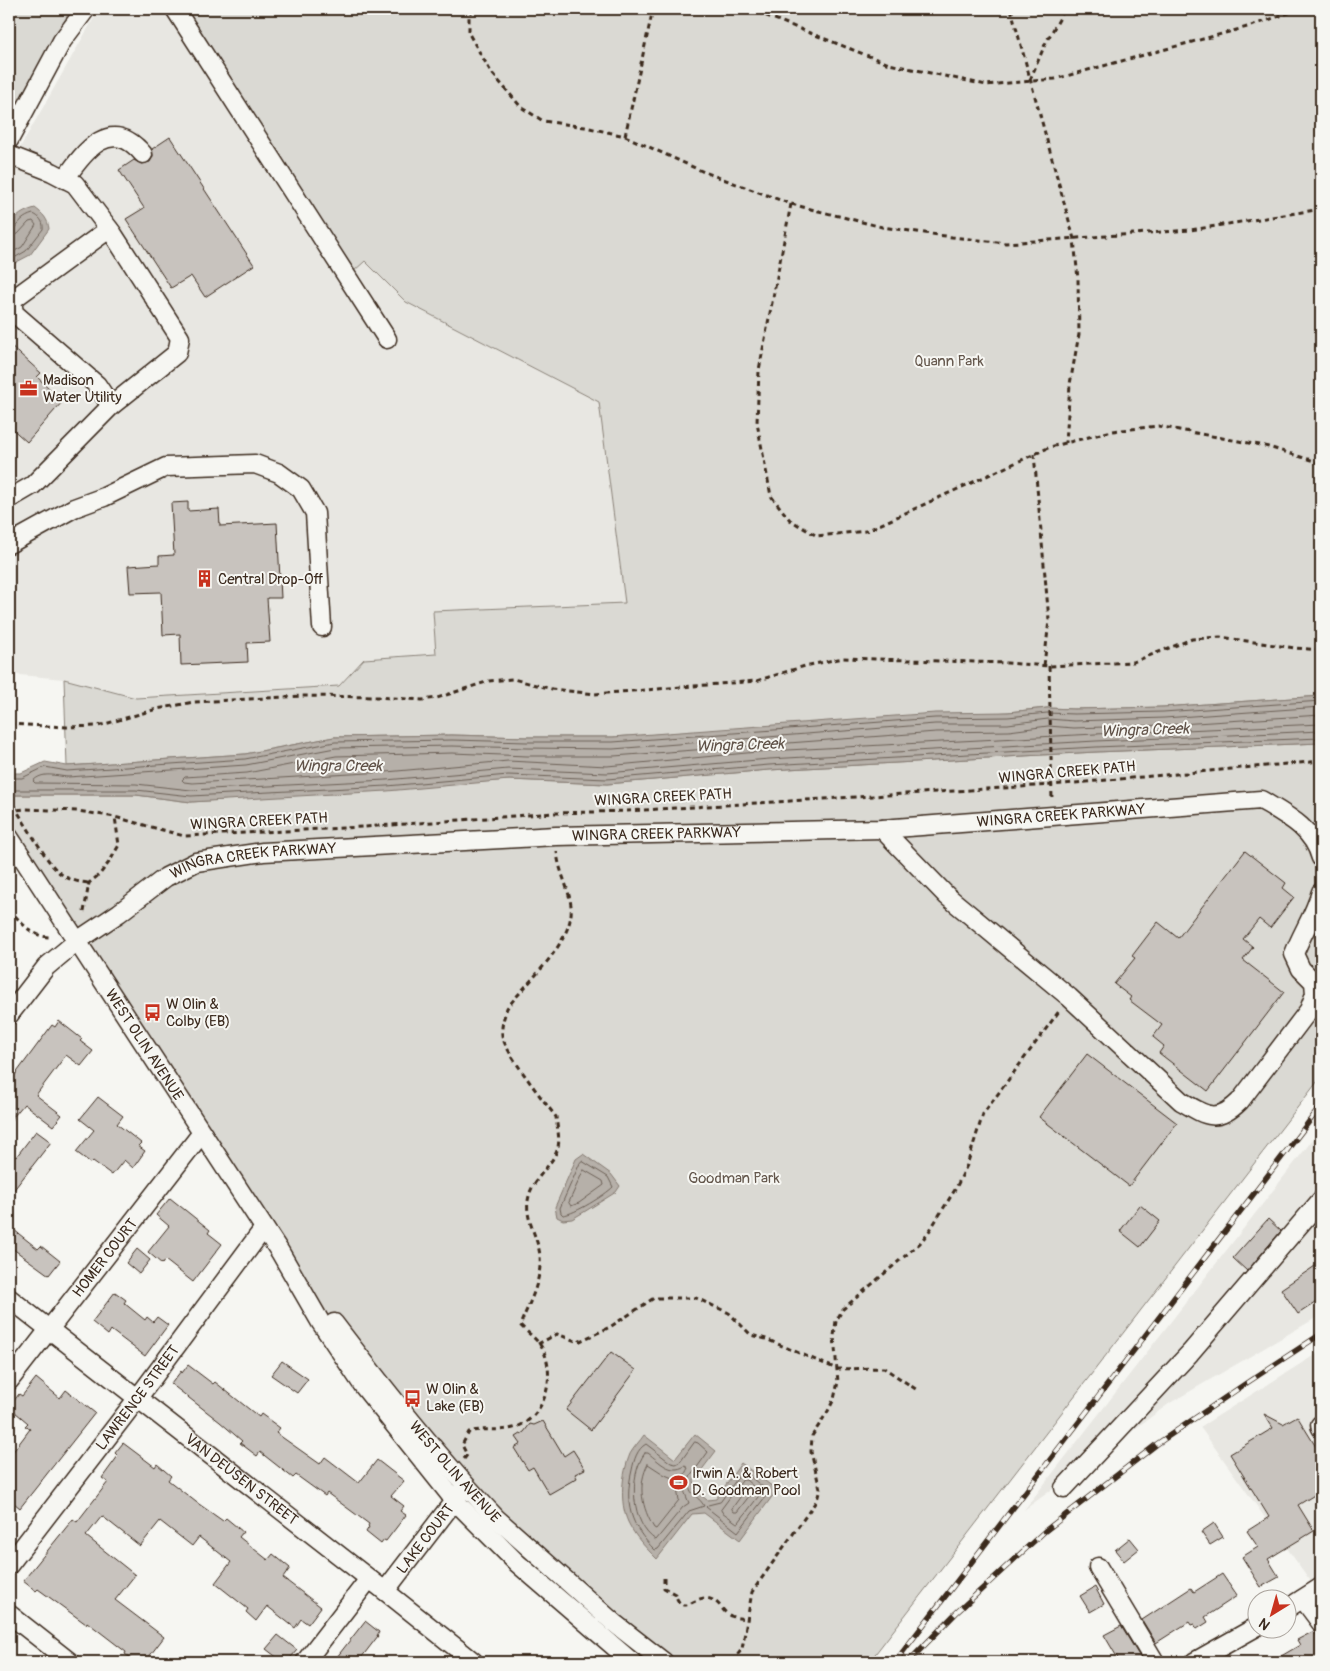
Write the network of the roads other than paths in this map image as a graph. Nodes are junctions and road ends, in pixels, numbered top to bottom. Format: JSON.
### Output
{"nodes":[{"id":1,"x":86,"y":9,"type":"edge"},
{"id":2,"x":175,"y":9,"type":"edge"},
{"id":3,"x":9,"y":140,"type":"edge"},
{"id":4,"x":143,"y":154,"type":"dead end"},
{"id":5,"x":9,"y":155,"type":"edge"},
{"id":6,"x":65,"y":179,"type":"junction"},
{"id":7,"x":109,"y":229,"type":"junction"},
{"id":8,"x":387,"y":339,"type":"dead end"},
{"id":9,"x":111,"y":406,"type":"junction"},
{"id":10,"x":9,"y":499,"type":"edge"},
{"id":11,"x":9,"y":544,"type":"edge"},
{"id":12,"x":322,"y":626,"type":"dead end"},
{"id":13,"x":882,"y":829,"type":"junction"},
{"id":14,"x":11,"y":840,"type":"edge"},
{"id":15,"x":1321,"y":858,"type":"edge"},
{"id":16,"x":1321,"y":892,"type":"edge"},
{"id":17,"x":76,"y":941,"type":"junction"},
{"id":18,"x":9,"y":1015,"type":"edge"},
{"id":19,"x":201,"y":1134,"type":"junction"},
{"id":20,"x":1321,"y":1200,"type":"edge"},
{"id":21,"x":264,"y":1228,"type":"junction"},
{"id":22,"x":280,"y":1252,"type":"junction"},
{"id":23,"x":9,"y":1298,"type":"edge"},
{"id":24,"x":48,"y":1329,"type":"junction"},
{"id":25,"x":9,"y":1381,"type":"edge"},
{"id":26,"x":137,"y":1399,"type":"junction"},
{"id":27,"x":466,"y":1486,"type":"junction"},
{"id":28,"x":1064,"y":1488,"type":"dead end"},
{"id":29,"x":455,"y":1501,"type":"junction"},
{"id":30,"x":9,"y":1565,"type":"edge"},
{"id":31,"x":1098,"y":1567,"type":"dead end"},
{"id":32,"x":370,"y":1579,"type":"junction"},
{"id":33,"x":1321,"y":1587,"type":"edge"},
{"id":34,"x":385,"y":1591,"type":"junction"},
{"id":35,"x":1303,"y":1598,"type":"junction"},
{"id":36,"x":1298,"y":1601,"type":"edge"},
{"id":37,"x":9,"y":1614,"type":"edge"},
{"id":38,"x":1321,"y":1622,"type":"edge"},
{"id":39,"x":1248,"y":1632,"type":"edge"},
{"id":40,"x":70,"y":1662,"type":"edge"},
{"id":41,"x":305,"y":1662,"type":"edge"},
{"id":42,"x":474,"y":1662,"type":"edge"},
{"id":43,"x":632,"y":1662,"type":"edge"},
{"id":44,"x":664,"y":1662,"type":"edge"},
{"id":45,"x":1155,"y":1662,"type":"edge"},
{"id":46,"x":1194,"y":1662,"type":"edge"}],
"edges":[{"from":1,"to":3,"type":"street"},
{"from":2,"to":8,"type":"street"},
{"from":4,"to":6,"type":"street"},
{"from":5,"to":6,"type":"street"},
{"from":6,"to":7,"type":"street"},
{"from":7,"to":9,"type":"street"},
{"from":7,"to":9,"type":"street"},
{"from":9,"to":10,"type":"street"},
{"from":11,"to":12,"type":"street"},
{"from":13,"to":15,"type":"street","name":"WINGRA CREEK PARKWAY"},
{"from":13,"to":16,"type":"street"},
{"from":13,"to":17,"type":"street","name":"WINGRA CREEK PARKWAY"},
{"from":14,"to":17,"type":"street","name":"WEST OLIN AVENUE"},
{"from":17,"to":18,"type":"street","name":"WINGRA CREEK PARKWAY"},
{"from":17,"to":19,"type":"street","name":"WEST OLIN AVENUE"},
{"from":19,"to":21,"type":"street","name":"WEST OLIN AVENUE"},
{"from":19,"to":24,"type":"street","name":"HOMER COURT"},
{"from":20,"to":28,"type":"street"},
{"from":21,"to":22,"type":"street","name":"WEST OLIN AVENUE"},
{"from":21,"to":26,"type":"street","name":"LAWRENCE STREET"},
{"from":22,"to":27,"type":"street","name":"WEST OLIN AVENUE"},
{"from":22,"to":29,"type":"street","name":"WEST OLIN AVENUE"},
{"from":23,"to":24,"type":"street","name":"VAN DEUSEN STREET"},
{"from":24,"to":25,"type":"street","name":"HOMER COURT"},
{"from":24,"to":26,"type":"street","name":"VAN DEUSEN STREET"},
{"from":26,"to":30,"type":"street","name":"LAWRENCE STREET"},
{"from":26,"to":32,"type":"street","name":"VAN DEUSEN STREET"},
{"from":27,"to":29,"type":"street","name":"LAKE COURT"},
{"from":27,"to":44,"type":"street","name":"WEST OLIN AVENUE"},
{"from":29,"to":34,"type":"street","name":"LAKE COURT"},
{"from":29,"to":43,"type":"street","name":"WEST OLIN AVENUE"},
{"from":31,"to":45,"type":"street"},
{"from":32,"to":34,"type":"street","name":"VAN DEUSEN STREET"},
{"from":32,"to":41,"type":"street"},
{"from":33,"to":35,"type":"street"},
{"from":34,"to":42,"type":"street","name":"VAN DEUSEN STREET"},
{"from":35,"to":36,"type":"street"},
{"from":35,"to":38,"type":"street"},
{"from":37,"to":40,"type":"street"},
{"from":39,"to":46,"type":"street"}]}
